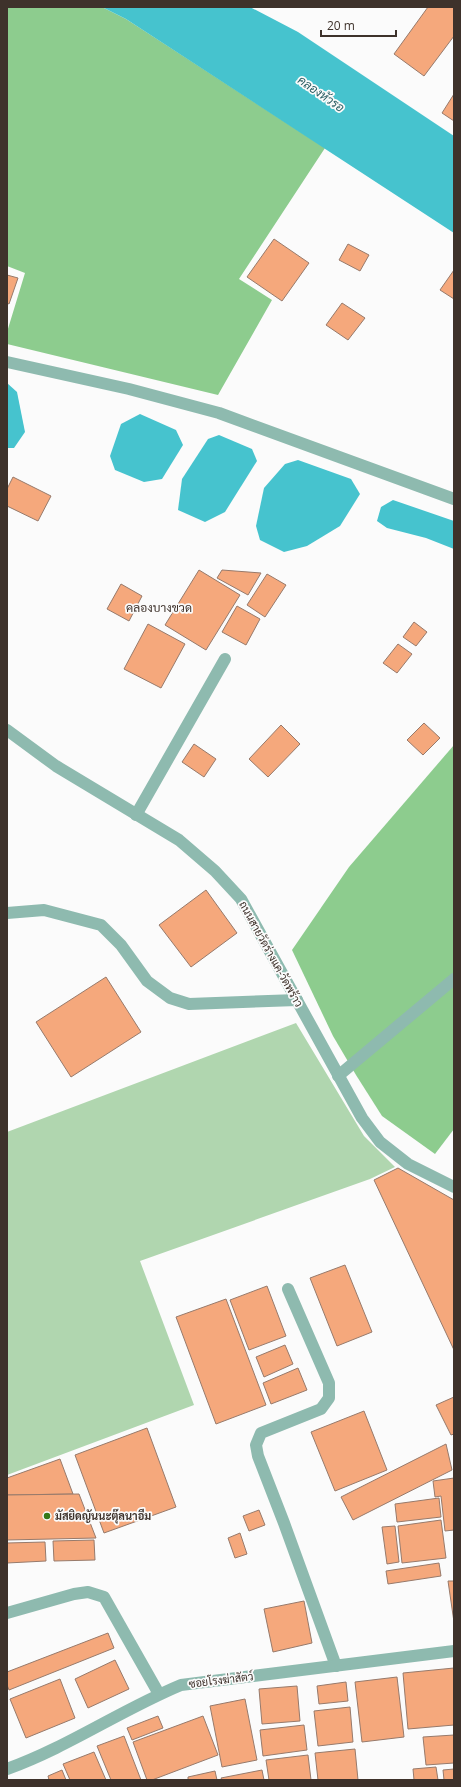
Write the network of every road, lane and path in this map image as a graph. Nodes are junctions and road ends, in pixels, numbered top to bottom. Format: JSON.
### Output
{"nodes":[{"id":1,"x":7,"y":362,"type":"edge"},
{"id":2,"x":454,"y":499,"type":"edge"},
{"id":3,"x":225,"y":659,"type":"dead end"},
{"id":4,"x":7,"y":730,"type":"edge"},
{"id":5,"x":136,"y":815,"type":"junction"},
{"id":6,"x":7,"y":914,"type":"edge"},
{"id":7,"x":454,"y":979,"type":"edge"},
{"id":8,"x":297,"y":1000,"type":"junction"},
{"id":9,"x":338,"y":1076,"type":"junction"},
{"id":10,"x":454,"y":1187,"type":"edge"},
{"id":11,"x":288,"y":1289,"type":"dead end"},
{"id":12,"x":7,"y":1613,"type":"edge"},
{"id":13,"x":454,"y":1651,"type":"edge"},
{"id":14,"x":336,"y":1666,"type":"junction"},
{"id":15,"x":159,"y":1694,"type":"junction"},
{"id":16,"x":7,"y":1770,"type":"edge"}],
"edges":[{"from":1,"to":2,"type":"street"},
{"from":3,"to":5,"type":"street"},
{"from":4,"to":5,"type":"street","name":"ถนนสายวัดร่างแค-วัดพร้าว"},
{"from":5,"to":8,"type":"street","name":"ถนนสายวัดร่างแค-วัดพร้าว"},
{"from":6,"to":8,"type":"street"},
{"from":7,"to":9,"type":"street"},
{"from":8,"to":9,"type":"street","name":"ถนนสายวัดร่างแค-วัดพร้าว"},
{"from":9,"to":10,"type":"street","name":"ถนนสายวัดร่างแค-วัดพร้าว"},
{"from":11,"to":14,"type":"street"},
{"from":12,"to":15,"type":"street"},
{"from":13,"to":14,"type":"street","name":"ซอยโรงฆ่าสัตว์"},
{"from":14,"to":15,"type":"street","name":"ซอยโรงฆ่าสัตว์"},
{"from":15,"to":16,"type":"street","name":"ซอยโรงฆ่าสัตว์"}]}
